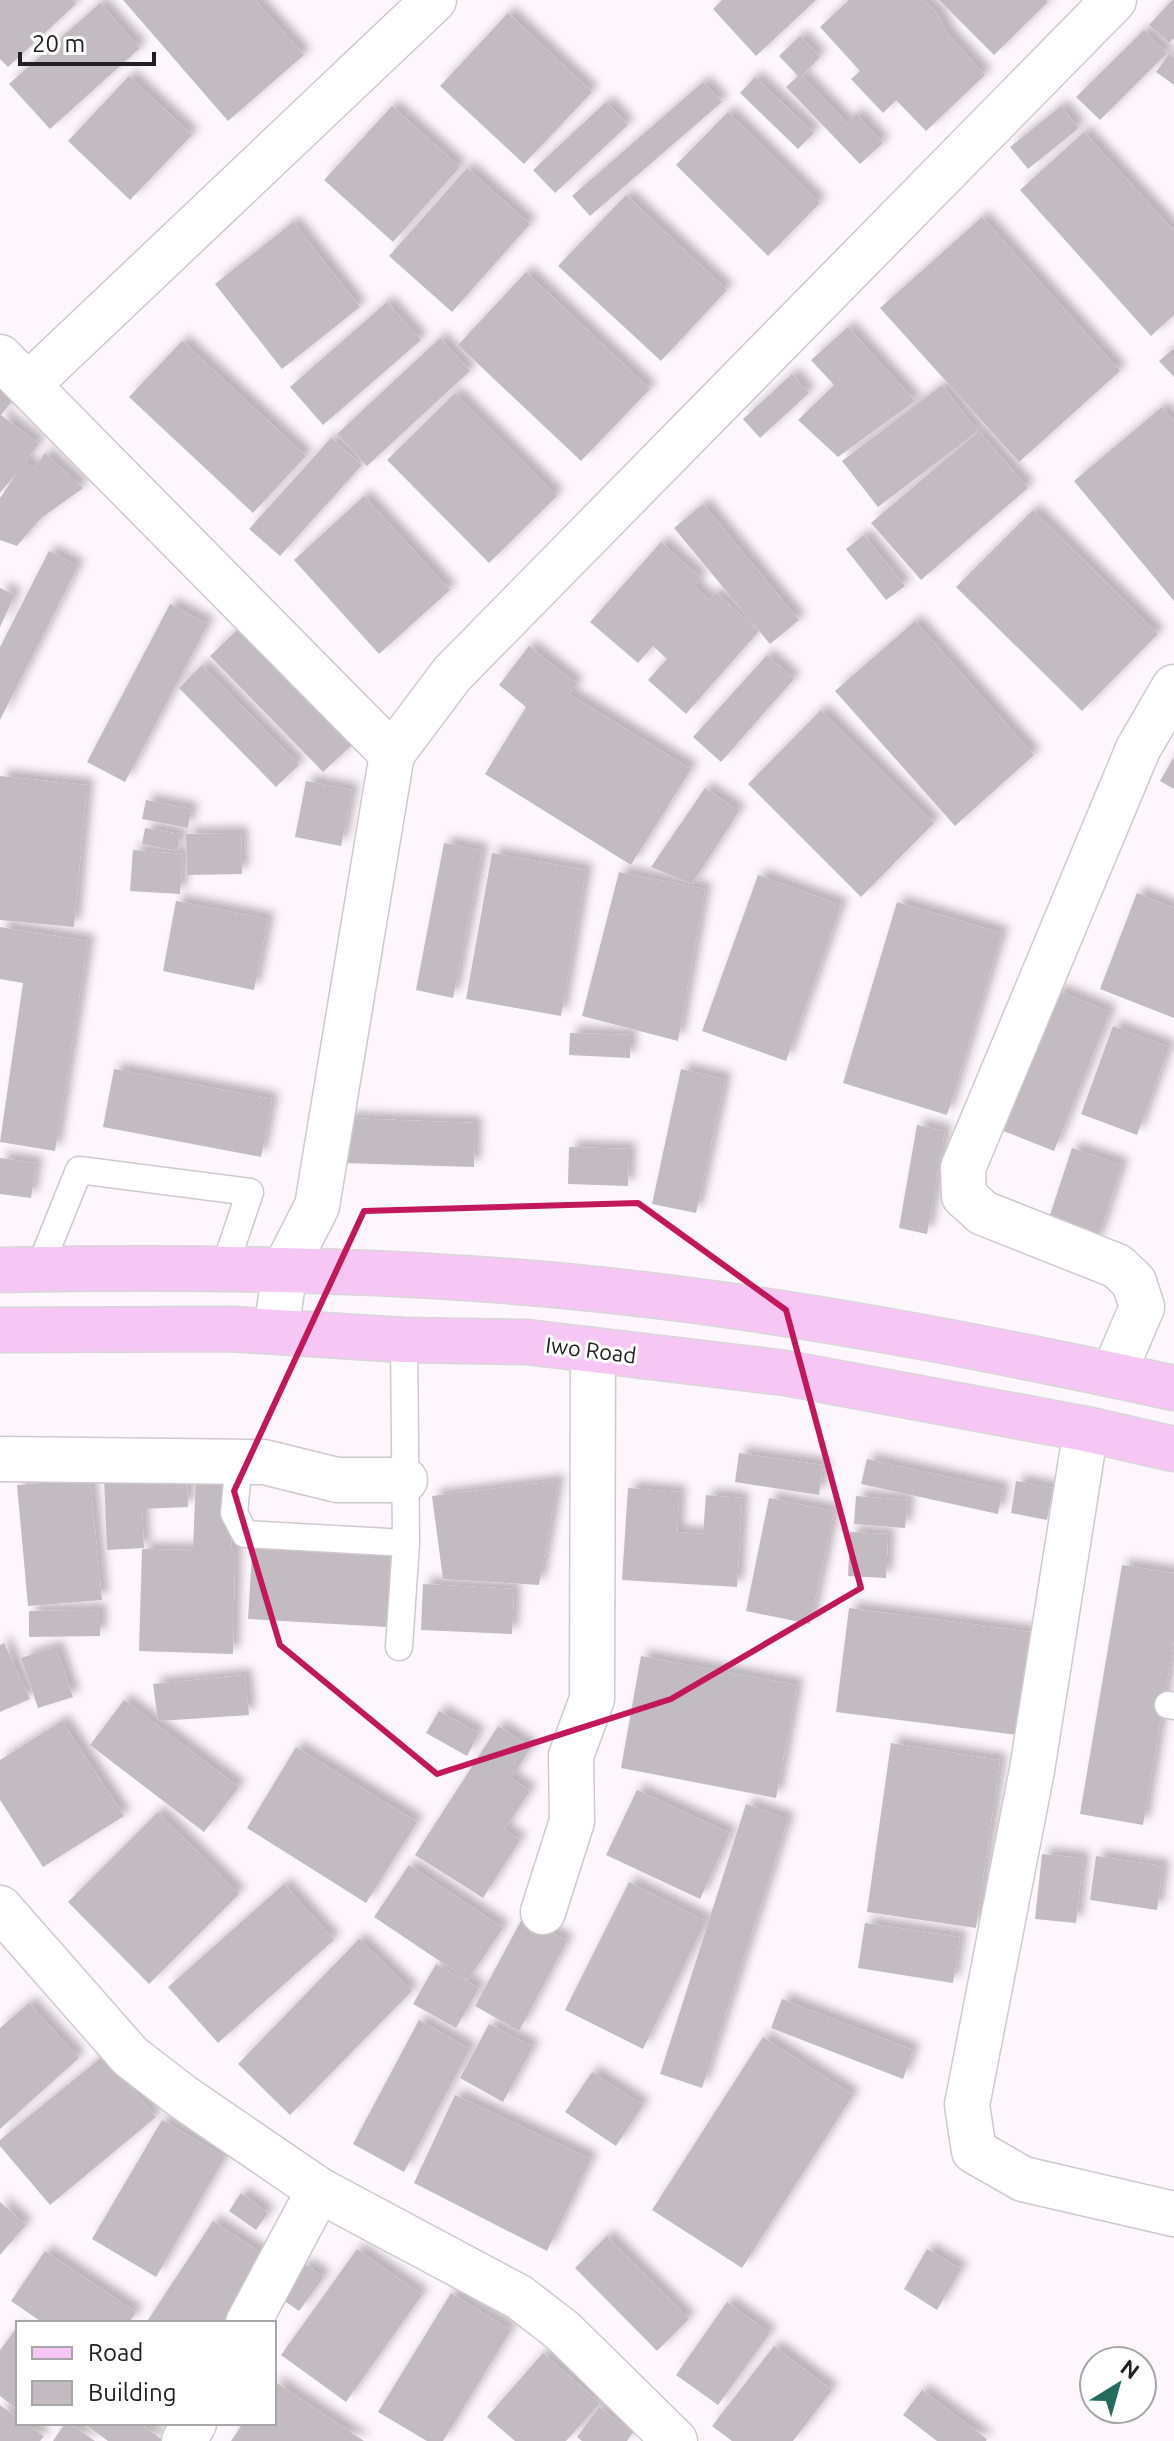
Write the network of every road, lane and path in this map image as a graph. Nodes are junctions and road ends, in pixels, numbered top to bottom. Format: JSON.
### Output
{"nodes":[{"id":1,"x":434,"y":0,"type":"edge"},
{"id":2,"x":1114,"y":0,"type":"edge"},
{"id":3,"x":14,"y":371,"type":"edge"},
{"id":4,"x":1174,"y":687,"type":"edge"},
{"id":5,"x":392,"y":754,"type":"junction"},
{"id":6,"x":20,"y":1269,"type":"edge"},
{"id":7,"x":224,"y":1269,"type":"junction"},
{"id":8,"x":285,"y":1269,"type":"junction"},
{"id":9,"x":0,"y":1330,"type":"edge"},
{"id":10,"x":276,"y":1331,"type":"junction"},
{"id":11,"x":404,"y":1340,"type":"junction"},
{"id":12,"x":593,"y":1350,"type":"junction"},
{"id":13,"x":1113,"y":1375,"type":"junction"},
{"id":14,"x":1174,"y":1388,"type":"edge"},
{"id":15,"x":1086,"y":1429,"type":"junction"},
{"id":16,"x":1174,"y":1449,"type":"edge"},
{"id":17,"x":0,"y":1459,"type":"edge"},
{"id":18,"x":239,"y":1461,"type":"junction"},
{"id":19,"x":405,"y":1480,"type":"junction"},
{"id":20,"x":406,"y":1543,"type":"junction"},
{"id":21,"x":399,"y":1647,"type":"dead end"},
{"id":22,"x":0,"y":1908,"type":"edge"},
{"id":23,"x":543,"y":1912,"type":"dead end"},
{"id":24,"x":319,"y":2190,"type":"junction"},
{"id":25,"x":1174,"y":2214,"type":"edge"},
{"id":26,"x":249,"y":2321,"type":"edge"},
{"id":27,"x":675,"y":2441,"type":"edge"}],
"edges":[{"from":1,"to":3,"type":"street"},
{"from":2,"to":5,"type":"street"},
{"from":3,"to":5,"type":"street"},
{"from":4,"to":13,"type":"street"},
{"from":5,"to":8,"type":"street"},
{"from":6,"to":7,"type":"main road"},
{"from":6,"to":7,"type":"lane"},
{"from":7,"to":8,"type":"main road"},
{"from":8,"to":10,"type":"street"},
{"from":8,"to":13,"type":"main road"},
{"from":9,"to":10,"type":"main road","name":"Iwo Road"},
{"from":10,"to":11,"type":"main road","name":"Iwo Road"},
{"from":11,"to":12,"type":"main road","name":"Iwo Road"},
{"from":11,"to":19,"type":"lane"},
{"from":12,"to":15,"type":"main road","name":"Iwo Road"},
{"from":12,"to":23,"type":"street"},
{"from":13,"to":14,"type":"main road"},
{"from":15,"to":16,"type":"main road","name":"Iwo Road"},
{"from":15,"to":25,"type":"street"},
{"from":17,"to":18,"type":"street"},
{"from":18,"to":19,"type":"street"},
{"from":18,"to":20,"type":"lane"},
{"from":19,"to":20,"type":"lane"},
{"from":20,"to":21,"type":"lane"},
{"from":22,"to":24,"type":"street"},
{"from":24,"to":26,"type":"street"},
{"from":24,"to":27,"type":"street"}]}
